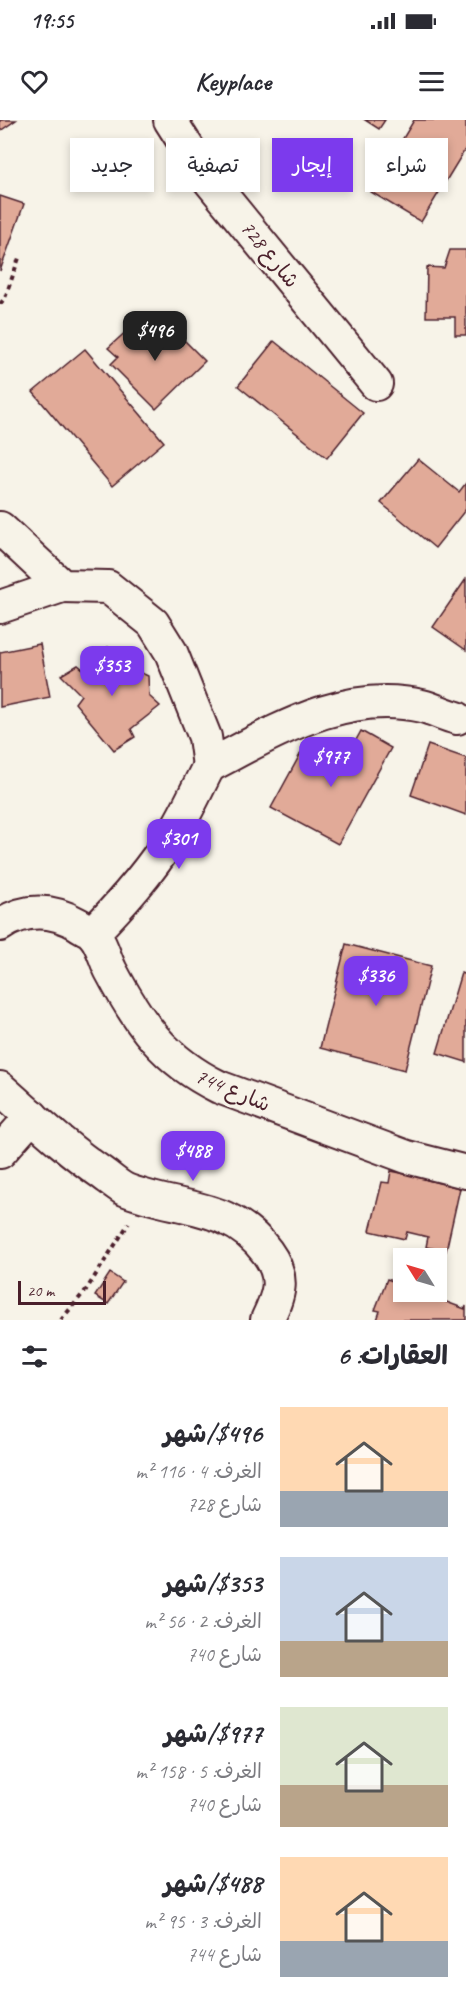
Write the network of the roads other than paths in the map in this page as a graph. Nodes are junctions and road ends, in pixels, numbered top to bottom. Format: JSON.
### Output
{"nodes":[{"id":1,"x":170,"y":120,"type":"edge"},
{"id":2,"x":376,"y":384,"type":"dead end"},
{"id":3,"x":0,"y":528,"type":"edge"},
{"id":4,"x":62,"y":586,"type":"junction"},
{"id":5,"x":0,"y":607,"type":"edge"},
{"id":6,"x":457,"y":718,"type":"dead end"},
{"id":7,"x":209,"y":766,"type":"junction"},
{"id":8,"x":0,"y":925,"type":"edge"},
{"id":9,"x":93,"y":933,"type":"junction"},
{"id":10,"x":0,"y":1088,"type":"edge"},
{"id":11,"x":32,"y":1116,"type":"junction"},
{"id":12,"x":0,"y":1152,"type":"edge"},
{"id":13,"x":466,"y":1172,"type":"edge"},
{"id":14,"x":267,"y":1320,"type":"edge"}],
"edges":[{"from":1,"to":2,"type":"street","name":"شارع 728"},
{"from":3,"to":4,"type":"street"},
{"from":4,"to":5,"type":"street"},
{"from":4,"to":7,"type":"street"},
{"from":6,"to":7,"type":"street"},
{"from":7,"to":9,"type":"street"},
{"from":8,"to":9,"type":"street"},
{"from":9,"to":13,"type":"street","name":"شارع 744"},
{"from":10,"to":11,"type":"street"},
{"from":11,"to":12,"type":"street"},
{"from":11,"to":14,"type":"street"}]}
